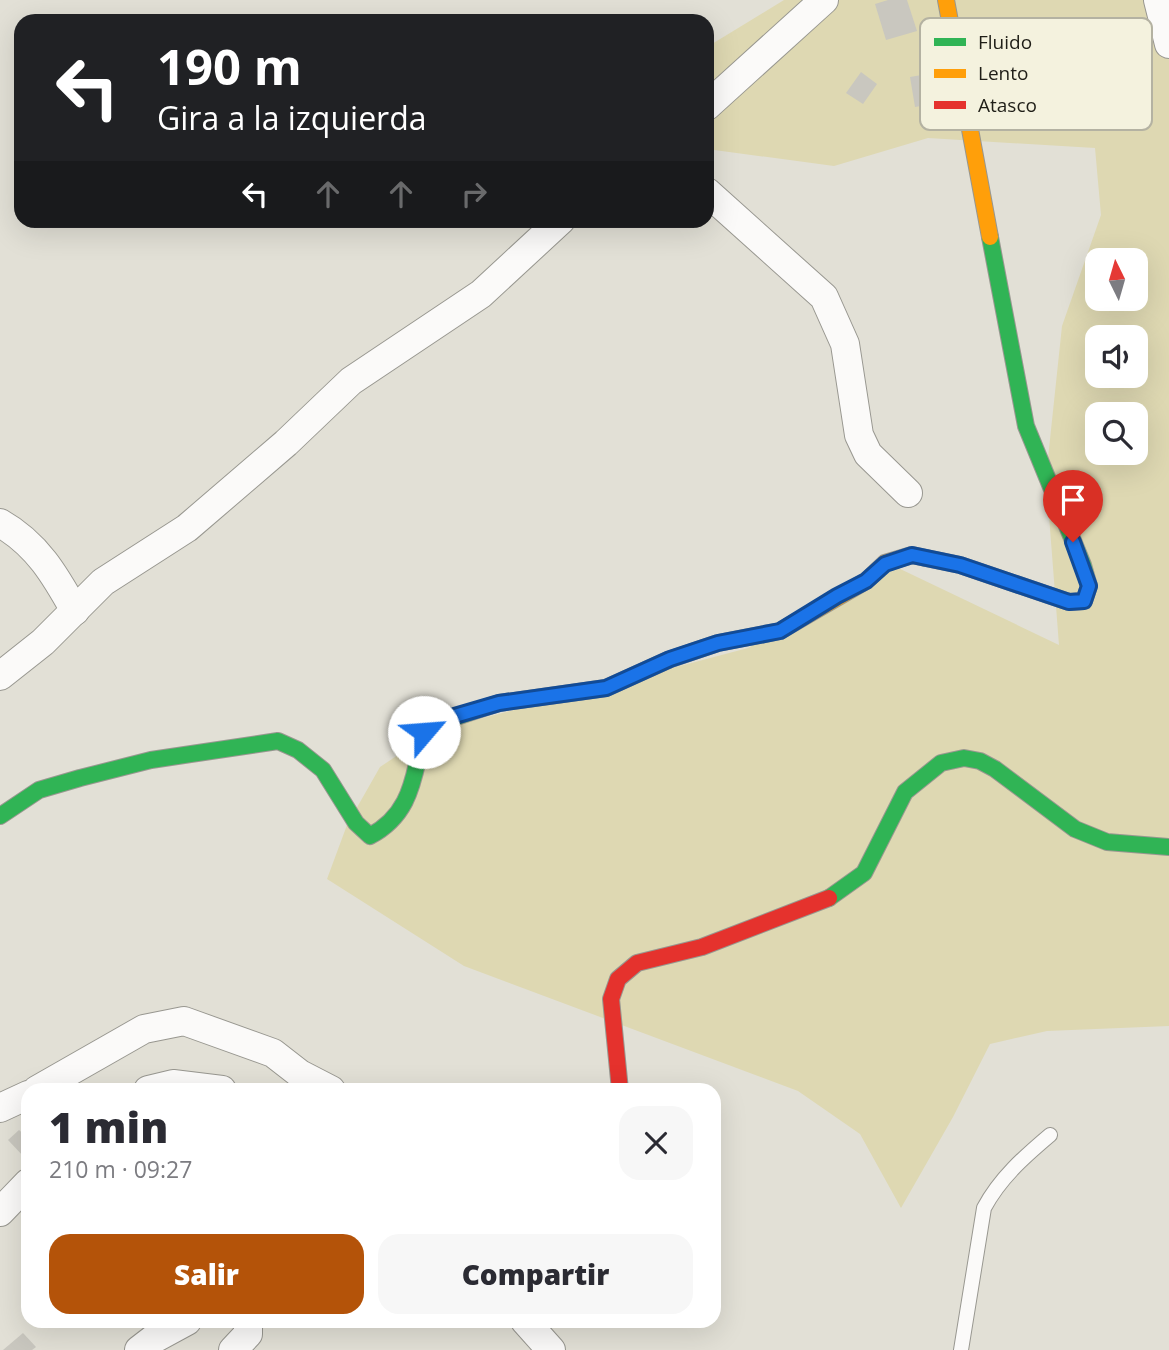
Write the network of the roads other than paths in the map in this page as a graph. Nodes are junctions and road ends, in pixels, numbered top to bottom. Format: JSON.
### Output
{"nodes":[{"id":1,"x":824,"y":0,"type":"edge"},
{"id":2,"x":946,"y":0,"type":"edge"},
{"id":3,"x":1158,"y":0,"type":"edge"},
{"id":4,"x":949,"y":18,"type":"edge"},
{"id":5,"x":1169,"y":44,"type":"edge"},
{"id":6,"x":714,"y":100,"type":"edge"},
{"id":7,"x":970,"y":130,"type":"edge"},
{"id":8,"x":714,"y":198,"type":"edge"},
{"id":9,"x":552,"y":228,"type":"edge"},
{"id":10,"x":908,"y":493,"type":"dead end"},
{"id":11,"x":0,"y":523,"type":"edge"},
{"id":12,"x":75,"y":611,"type":"junction"},
{"id":13,"x":0,"y":676,"type":"edge"},
{"id":14,"x":0,"y":816,"type":"edge"},
{"id":15,"x":1169,"y":846,"type":"edge"},
{"id":16,"x":49,"y":1083,"type":"edge"},
{"id":17,"x":317,"y":1083,"type":"edge"},
{"id":18,"x":620,"y":1083,"type":"edge"},
{"id":19,"x":21,"y":1098,"type":"edge"},
{"id":20,"x":0,"y":1108,"type":"edge"},
{"id":21,"x":1050,"y":1135,"type":"dead end"},
{"id":22,"x":21,"y":1190,"type":"edge"},
{"id":23,"x":0,"y":1212,"type":"edge"},
{"id":24,"x":173,"y":1328,"type":"edge"},
{"id":25,"x":248,"y":1328,"type":"edge"},
{"id":26,"x":531,"y":1328,"type":"edge"},
{"id":27,"x":139,"y":1350,"type":"edge"},
{"id":28,"x":233,"y":1350,"type":"edge"},
{"id":29,"x":551,"y":1350,"type":"edge"},
{"id":30,"x":961,"y":1350,"type":"edge"}],
"edges":[{"from":1,"to":6,"type":"street"},
{"from":2,"to":4,"type":"street"},
{"from":3,"to":5,"type":"street"},
{"from":7,"to":14,"type":"street"},
{"from":8,"to":10,"type":"street"},
{"from":9,"to":12,"type":"street"},
{"from":11,"to":12,"type":"street"},
{"from":12,"to":13,"type":"street"},
{"from":15,"to":18,"type":"street"},
{"from":16,"to":17,"type":"street"},
{"from":19,"to":20,"type":"street"},
{"from":21,"to":30,"type":"lane"},
{"from":22,"to":23,"type":"street"},
{"from":24,"to":27,"type":"street"},
{"from":25,"to":28,"type":"street"},
{"from":26,"to":29,"type":"street"}]}
